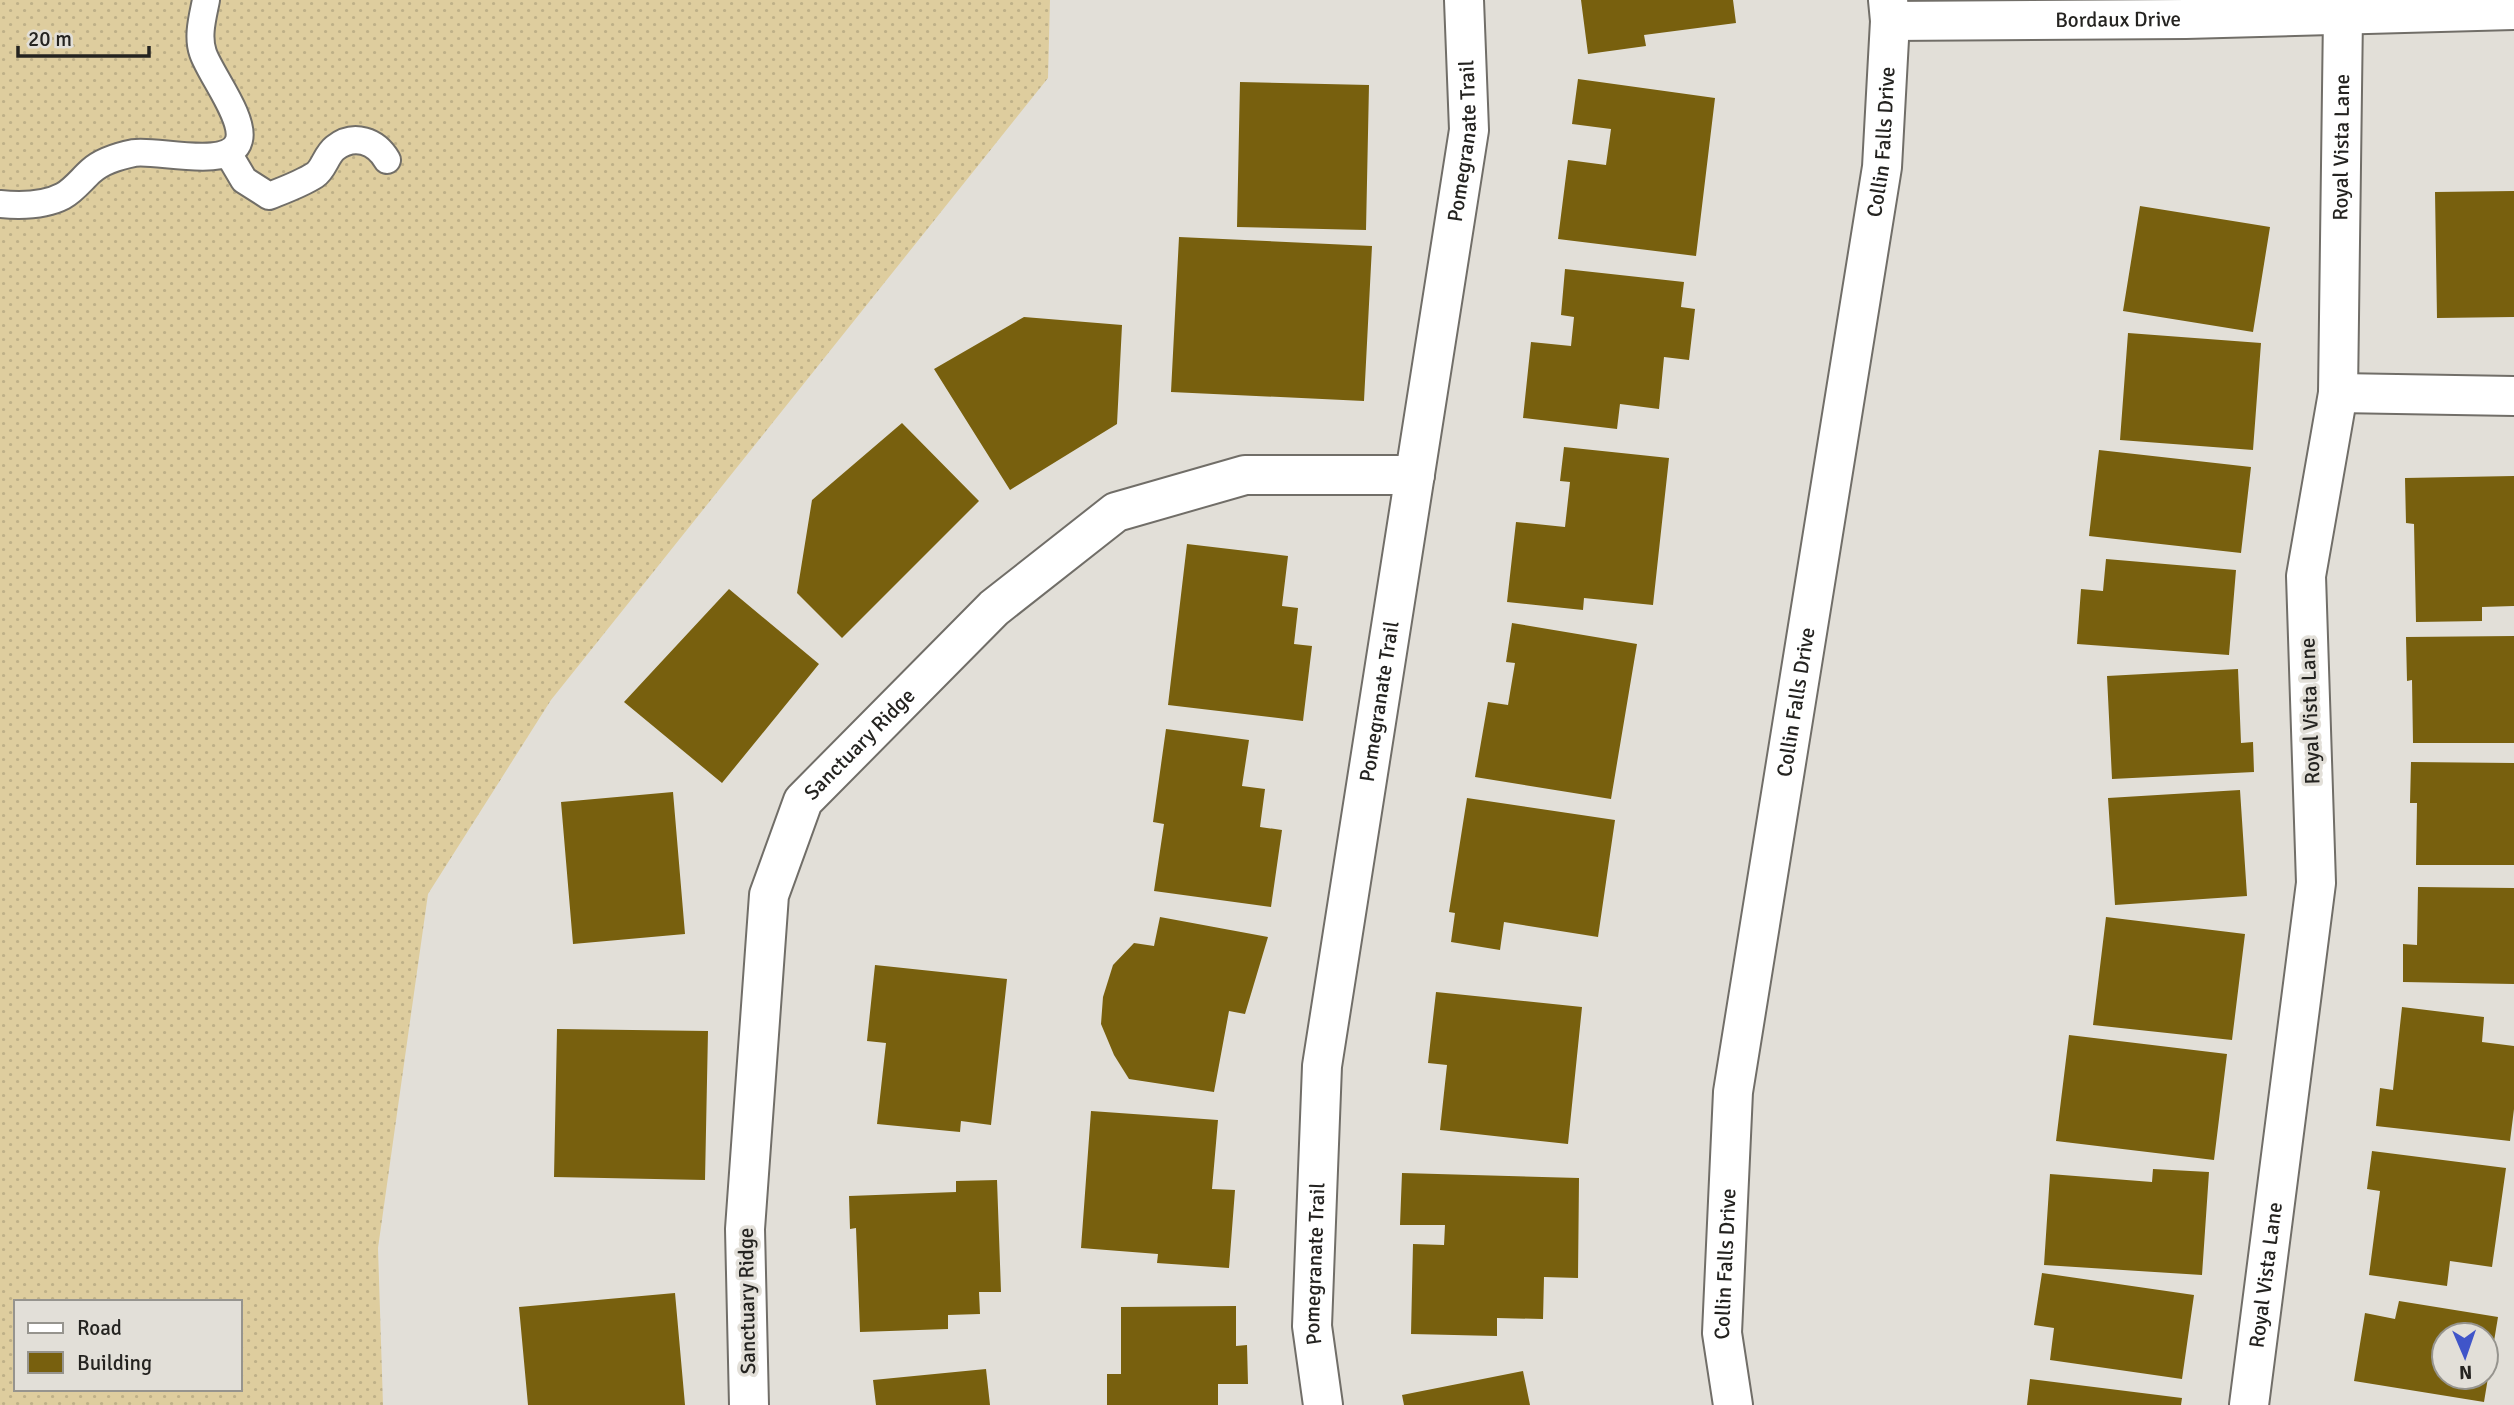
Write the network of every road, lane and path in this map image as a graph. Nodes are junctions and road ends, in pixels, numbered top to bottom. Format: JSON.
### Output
{"nodes":[{"id":1,"x":206,"y":0,"type":"edge"},
{"id":2,"x":1464,"y":0,"type":"edge"},
{"id":3,"x":1889,"y":10,"type":"edge"},
{"id":4,"x":2514,"y":10,"type":"edge"},
{"id":5,"x":2343,"y":15,"type":"junction"},
{"id":6,"x":228,"y":153,"type":"junction"},
{"id":7,"x":387,"y":160,"type":"dead end"},
{"id":8,"x":0,"y":204,"type":"edge"},
{"id":9,"x":2338,"y":393,"type":"junction"},
{"id":10,"x":2514,"y":396,"type":"edge"},
{"id":11,"x":1415,"y":475,"type":"junction"},
{"id":12,"x":749,"y":1405,"type":"edge"},
{"id":13,"x":1323,"y":1405,"type":"edge"},
{"id":14,"x":1733,"y":1405,"type":"edge"},
{"id":15,"x":2249,"y":1405,"type":"edge"}],
"edges":[{"from":1,"to":6,"type":"lane"},
{"from":2,"to":11,"type":"street","name":"Pomegranate Trail"},
{"from":3,"to":5,"type":"street","name":"Bordaux Drive"},
{"from":3,"to":14,"type":"street","name":"Collin Falls Drive"},
{"from":4,"to":5,"type":"street","name":"Bordaux Drive"},
{"from":5,"to":9,"type":"street","name":"Royal Vista Lane"},
{"from":6,"to":7,"type":"lane"},
{"from":6,"to":8,"type":"lane"},
{"from":9,"to":10,"type":"street"},
{"from":9,"to":15,"type":"street","name":"Royal Vista Lane"},
{"from":11,"to":12,"type":"street","name":"Sanctuary Ridge"},
{"from":11,"to":13,"type":"street","name":"Pomegranate Trail"}]}
